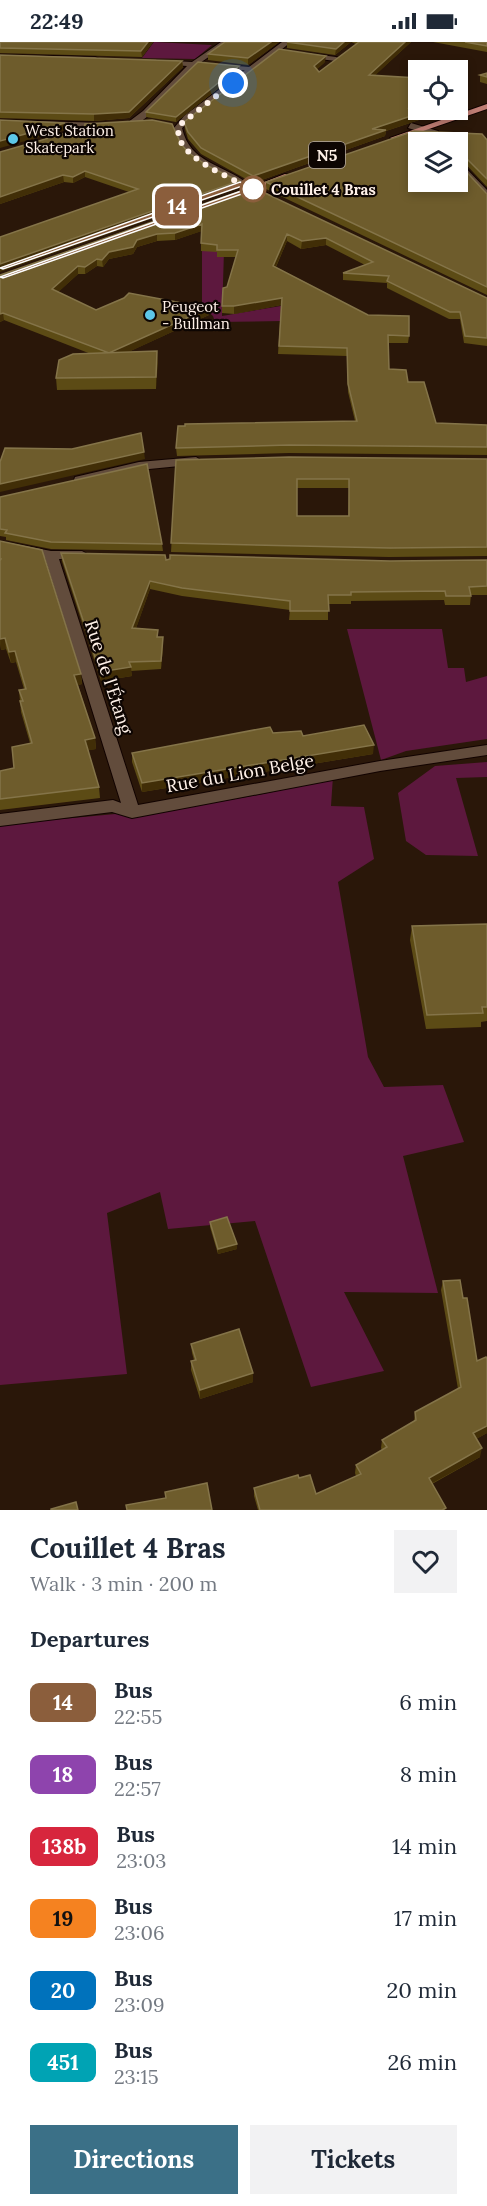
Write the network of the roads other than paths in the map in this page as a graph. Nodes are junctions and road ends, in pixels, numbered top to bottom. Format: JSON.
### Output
{"nodes":[{"id":1,"x":226,"y":42,"type":"edge"},
{"id":2,"x":287,"y":42,"type":"edge"},
{"id":3,"x":275,"y":51,"type":"junction"},
{"id":4,"x":285,"y":52,"type":"edge"},
{"id":5,"x":346,"y":52,"type":"edge"},
{"id":6,"x":295,"y":54,"type":"edge"},
{"id":7,"x":0,"y":57,"type":"edge"},
{"id":8,"x":104,"y":59,"type":"edge"},
{"id":9,"x":336,"y":59,"type":"junction"},
{"id":10,"x":150,"y":61,"type":"edge"},
{"id":11,"x":195,"y":63,"type":"junction"},
{"id":12,"x":327,"y":67,"type":"edge"},
{"id":13,"x":250,"y":69,"type":"junction"},
{"id":14,"x":487,"y":101,"type":"edge"},
{"id":15,"x":487,"y":106,"type":"edge"},
{"id":16,"x":152,"y":121,"type":"edge"},
{"id":17,"x":0,"y":122,"type":"edge"},
{"id":18,"x":130,"y":124,"type":"junction"},
{"id":19,"x":94,"y":126,"type":"junction"},
{"id":20,"x":140,"y":127,"type":"edge"},
{"id":21,"x":416,"y":128,"type":"junction"},
{"id":22,"x":424,"y":132,"type":"edge"},
{"id":23,"x":67,"y":134,"type":"edge"},
{"id":24,"x":388,"y":137,"type":"edge"},
{"id":25,"x":288,"y":168,"type":"edge"},
{"id":26,"x":298,"y":173,"type":"edge"},
{"id":27,"x":468,"y":174,"type":"edge"},
{"id":28,"x":243,"y":184,"type":"junction"},
{"id":29,"x":253,"y":189,"type":"junction"},
{"id":30,"x":487,"y":196,"type":"edge"},
{"id":31,"x":282,"y":203,"type":"edge"},
{"id":32,"x":209,"y":461,"type":"edge"},
{"id":33,"x":69,"y":482,"type":"edge"},
{"id":34,"x":0,"y":545,"type":"edge"},
{"id":35,"x":51,"y":555,"type":"junction"},
{"id":36,"x":97,"y":556,"type":"edge"},
{"id":37,"x":487,"y":750,"type":"edge"},
{"id":38,"x":132,"y":812,"type":"junction"},
{"id":39,"x":0,"y":820,"type":"edge"}],
"edges":[{"from":1,"to":11,"type":"street"},
{"from":2,"to":3,"type":"street"},
{"from":3,"to":4,"type":"street"},
{"from":3,"to":13,"type":"street"},
{"from":5,"to":9,"type":"street"},
{"from":6,"to":9,"type":"street"},
{"from":7,"to":8,"type":"street"},
{"from":9,"to":12,"type":"street"},
{"from":10,"to":11,"type":"street"},
{"from":11,"to":13,"type":"street"},
{"from":11,"to":18,"type":"street"},
{"from":13,"to":28,"type":"street"},
{"from":14,"to":21,"type":"main road"},
{"from":15,"to":21,"type":"main road"},
{"from":16,"to":18,"type":"street"},
{"from":17,"to":19,"type":"street"},
{"from":18,"to":19,"type":"street"},
{"from":18,"to":20,"type":"street"},
{"from":19,"to":23,"type":"street"},
{"from":21,"to":22,"type":"street"},
{"from":21,"to":24,"type":"main road"},
{"from":25,"to":28,"type":"main road","number":"N5"},
{"from":26,"to":29,"type":"main road","number":"N5"},
{"from":27,"to":30,"type":"street"},
{"from":28,"to":29,"type":"street"},
{"from":28,"to":29,"type":"main road","number":"N5"},
{"from":29,"to":31,"type":"street"},
{"from":32,"to":33,"type":"street"},
{"from":34,"to":35,"type":"street"},
{"from":35,"to":36,"type":"street"},
{"from":35,"to":38,"type":"street","name":"Rue de l'Étang"},
{"from":37,"to":38,"type":"street","name":"Rue du Lion Belge"},
{"from":38,"to":39,"type":"street","name":"Rue du Lion Belge"}]}
